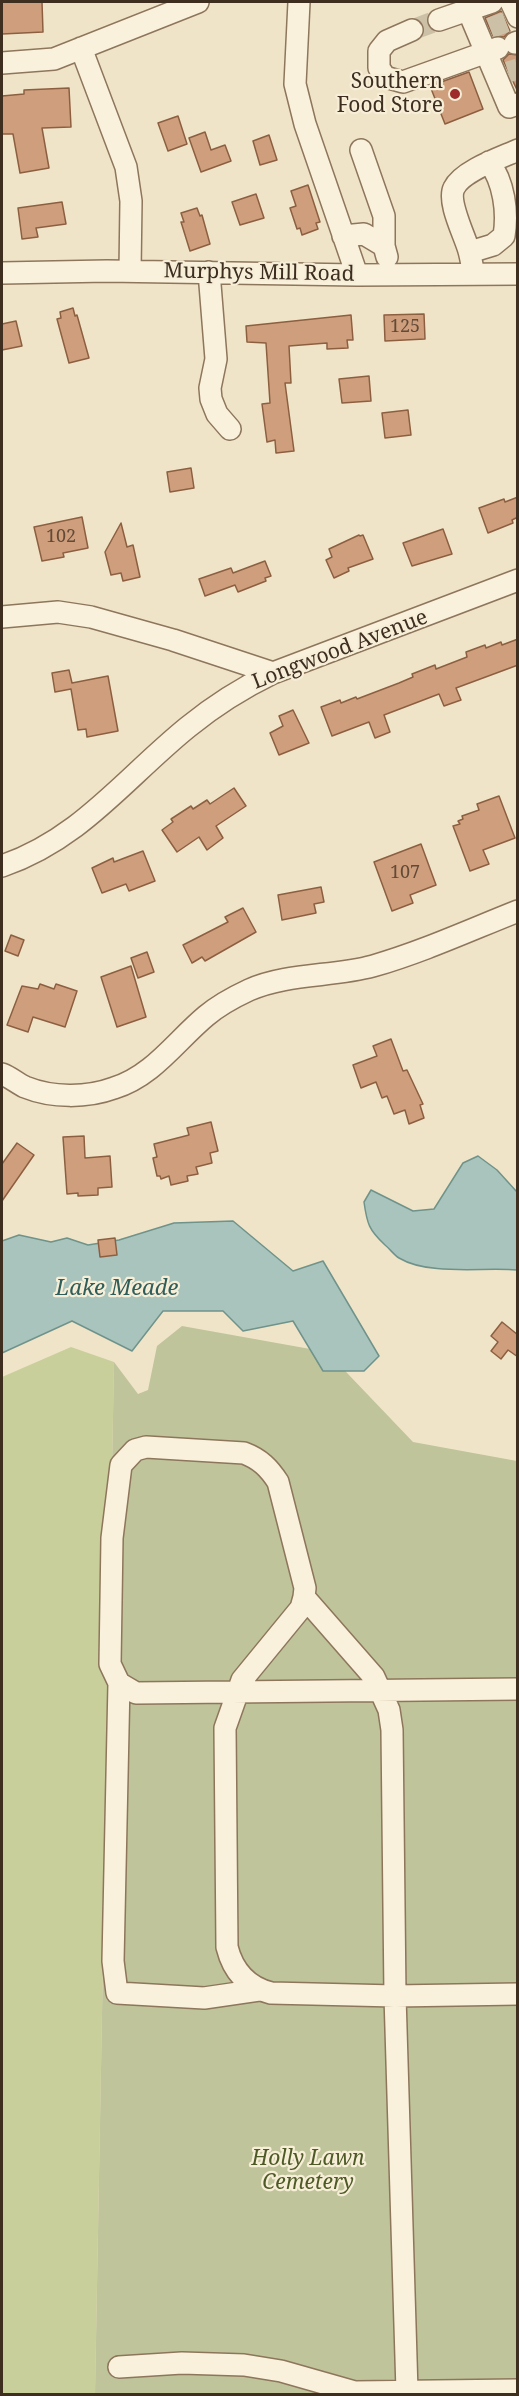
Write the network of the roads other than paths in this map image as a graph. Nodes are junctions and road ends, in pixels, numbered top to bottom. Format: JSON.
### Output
{"nodes":[{"id":1,"x":198,"y":2,"type":"edge"},
{"id":2,"x":299,"y":2,"type":"edge"},
{"id":3,"x":492,"y":2,"type":"edge"},
{"id":4,"x":468,"y":10,"type":"junction"},
{"id":5,"x":439,"y":20,"type":"tunnel mouth"},
{"id":6,"x":503,"y":20,"type":"edge"},
{"id":7,"x":412,"y":30,"type":"tunnel mouth"},
{"id":8,"x":504,"y":46,"type":"edge"},
{"id":9,"x":81,"y":48,"type":"junction"},
{"id":10,"x":2,"y":63,"type":"edge"},
{"id":11,"x":518,"y":104,"type":"edge"},
{"id":12,"x":361,"y":150,"type":"dead end"},
{"id":13,"x":518,"y":150,"type":"edge"},
{"id":14,"x":489,"y":162,"type":"junction"},
{"id":15,"x":343,"y":236,"type":"junction"},
{"id":16,"x":384,"y":246,"type":"junction"},
{"id":17,"x":470,"y":252,"type":"junction"},
{"id":18,"x":130,"y":271,"type":"junction"},
{"id":19,"x":209,"y":272,"type":"junction"},
{"id":20,"x":2,"y":273,"type":"edge"},
{"id":21,"x":474,"y":274,"type":"junction"},
{"id":22,"x":518,"y":274,"type":"edge"},
{"id":23,"x":357,"y":275,"type":"junction"},
{"id":24,"x":391,"y":275,"type":"junction"},
{"id":25,"x":230,"y":429,"type":"dead end"},
{"id":26,"x":518,"y":580,"type":"edge"},
{"id":27,"x":2,"y":617,"type":"edge"},
{"id":28,"x":273,"y":673,"type":"junction"},
{"id":29,"x":2,"y":866,"type":"edge"},
{"id":30,"x":518,"y":911,"type":"edge"},
{"id":31,"x":2,"y":1074,"type":"edge"},
{"id":32,"x":304,"y":1597,"type":"junction"},
{"id":33,"x":119,"y":1683,"type":"junction"},
{"id":34,"x":518,"y":1689,"type":"edge"},
{"id":35,"x":383,"y":1692,"type":"junction"},
{"id":36,"x":236,"y":1693,"type":"junction"},
{"id":37,"x":259,"y":1990,"type":"junction"},
{"id":38,"x":518,"y":1994,"type":"edge"},
{"id":39,"x":395,"y":1996,"type":"junction"},
{"id":40,"x":119,"y":2367,"type":"dead end"},
{"id":41,"x":518,"y":2390,"type":"edge"},
{"id":42,"x":407,"y":2391,"type":"junction"}],
"edges":[{"from":1,"to":9,"type":"street"},
{"from":2,"to":15,"type":"street"},
{"from":3,"to":4,"type":"street"},
{"from":4,"to":5,"type":"street"},
{"from":4,"to":6,"type":"street"},
{"from":6,"to":8,"type":"street"},
{"from":7,"to":8,"type":"street"},
{"from":8,"to":11,"type":"street"},
{"from":9,"to":10,"type":"street"},
{"from":9,"to":18,"type":"street"},
{"from":12,"to":16,"type":"street"},
{"from":13,"to":14,"type":"street"},
{"from":14,"to":17,"type":"street"},
{"from":14,"to":17,"type":"street"},
{"from":15,"to":16,"type":"street"},
{"from":15,"to":23,"type":"street"},
{"from":16,"to":24,"type":"street"},
{"from":17,"to":21,"type":"street"},
{"from":18,"to":19,"type":"street","name":"Murphys Mill Road"},
{"from":18,"to":20,"type":"street","name":"Murphys Mill Road"},
{"from":19,"to":23,"type":"street","name":"Murphys Mill Road"},
{"from":19,"to":25,"type":"street"},
{"from":21,"to":22,"type":"street","name":"Murphys Mill Road"},
{"from":21,"to":24,"type":"street","name":"Murphys Mill Road"},
{"from":23,"to":24,"type":"street","name":"Murphys Mill Road"},
{"from":26,"to":28,"type":"street","name":"Longwood Avenue"},
{"from":27,"to":28,"type":"street"},
{"from":28,"to":29,"type":"street","name":"Longwood Avenue"},
{"from":30,"to":31,"type":"street"},
{"from":32,"to":33,"type":"street"},
{"from":32,"to":35,"type":"street"},
{"from":32,"to":36,"type":"street"},
{"from":33,"to":36,"type":"street"},
{"from":33,"to":37,"type":"street"},
{"from":34,"to":35,"type":"street"},
{"from":35,"to":36,"type":"street"},
{"from":35,"to":39,"type":"street"},
{"from":36,"to":37,"type":"street"},
{"from":37,"to":39,"type":"street"},
{"from":38,"to":39,"type":"street"},
{"from":39,"to":42,"type":"street"},
{"from":40,"to":42,"type":"street"},
{"from":41,"to":42,"type":"street"}]}
